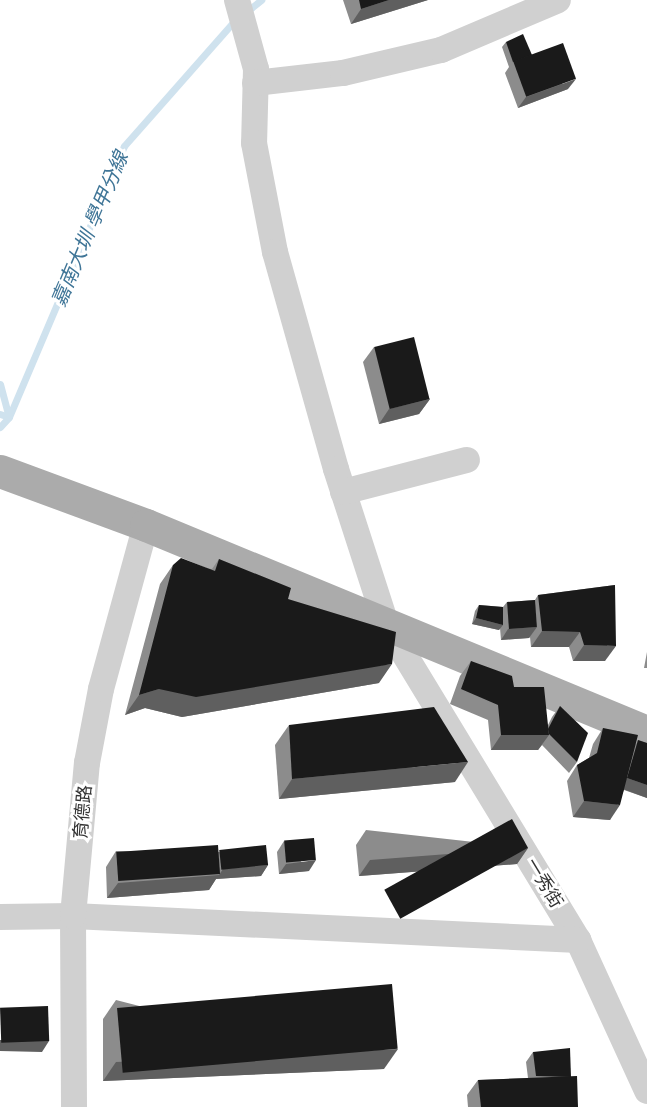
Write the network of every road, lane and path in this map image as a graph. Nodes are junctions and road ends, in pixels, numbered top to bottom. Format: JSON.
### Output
{"nodes":[{"id":1,"x":237,"y":0,"type":"edge"},
{"id":2,"x":558,"y":0,"type":"edge"},
{"id":3,"x":255,"y":83,"type":"junction"},
{"id":4,"x":467,"y":460,"type":"dead end"},
{"id":5,"x":0,"y":471,"type":"edge"},
{"id":6,"x":343,"y":492,"type":"junction"},
{"id":7,"x":146,"y":525,"type":"junction"},
{"id":8,"x":386,"y":624,"type":"junction"},
{"id":9,"x":647,"y":732,"type":"edge"},
{"id":10,"x":73,"y":916,"type":"junction"},
{"id":11,"x":0,"y":917,"type":"edge"},
{"id":12,"x":578,"y":940,"type":"junction"},
{"id":13,"x":646,"y":1089,"type":"edge"},
{"id":14,"x":74,"y":1107,"type":"edge"}],
"edges":[{"from":1,"to":3,"type":"street","name":"一秀街"},
{"from":2,"to":3,"type":"street"},
{"from":3,"to":6,"type":"street","name":"一秀街"},
{"from":4,"to":6,"type":"street"},
{"from":5,"to":7,"type":"main road"},
{"from":6,"to":8,"type":"street","name":"一秀街"},
{"from":7,"to":8,"type":"main road"},
{"from":7,"to":10,"type":"street","name":"育德路"},
{"from":8,"to":9,"type":"main road"},
{"from":8,"to":12,"type":"street","name":"一秀街"},
{"from":10,"to":11,"type":"street"},
{"from":10,"to":12,"type":"street"},
{"from":10,"to":14,"type":"street","name":"育德路"},
{"from":12,"to":13,"type":"street","name":"一秀街"}]}
